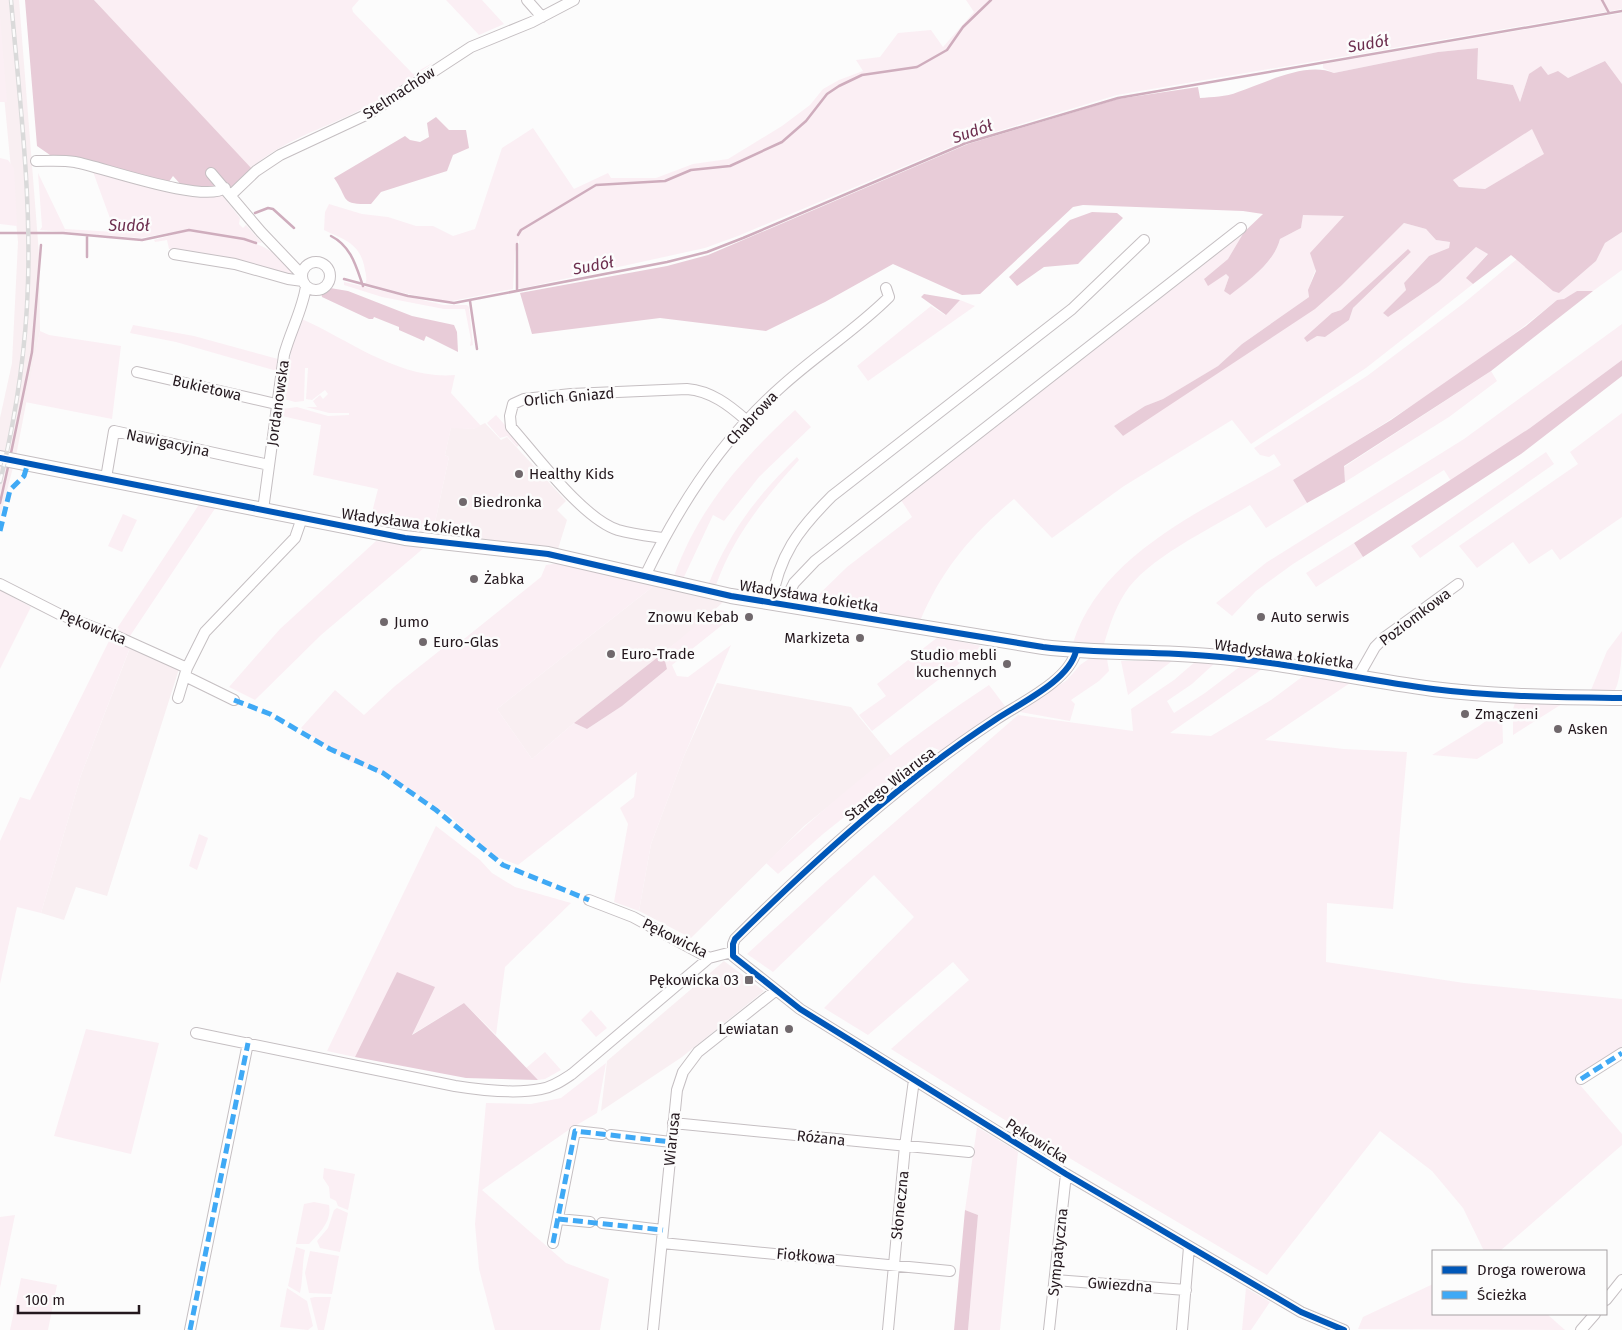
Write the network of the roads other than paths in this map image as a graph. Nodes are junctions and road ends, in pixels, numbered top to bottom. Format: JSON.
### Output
{"nodes":[{"id":1,"x":527,"y":0,"type":"edge"},
{"id":2,"x":574,"y":0,"type":"edge"},
{"id":3,"x":542,"y":17,"type":"junction"},
{"id":4,"x":36,"y":160,"type":"dead end"},
{"id":5,"x":211,"y":174,"type":"dead end"},
{"id":6,"x":228,"y":192,"type":"junction"},
{"id":7,"x":1241,"y":228,"type":"dead end"},
{"id":8,"x":1144,"y":240,"type":"dead end"},
{"id":9,"x":281,"y":252,"type":"junction"},
{"id":10,"x":174,"y":254,"type":"dead end"},
{"id":11,"x":310,"y":264,"type":"junction"},
{"id":12,"x":306,"y":283,"type":"junction"},
{"id":13,"x":886,"y":288,"type":"dead end"},
{"id":14,"x":137,"y":372,"type":"dead end"},
{"id":15,"x":276,"y":404,"type":"junction"},
{"id":16,"x":746,"y":420,"type":"junction"},
{"id":17,"x":0,"y":458,"type":"edge"},
{"id":18,"x":269,"y":465,"type":"junction"},
{"id":19,"x":106,"y":478,"type":"junction"},
{"id":20,"x":263,"y":510,"type":"junction"},
{"id":21,"x":302,"y":518,"type":"junction"},
{"id":22,"x":664,"y":538,"type":"junction"},
{"id":23,"x":645,"y":576,"type":"junction"},
{"id":24,"x":0,"y":584,"type":"edge"},
{"id":25,"x":1458,"y":584,"type":"dead end"},
{"id":26,"x":777,"y":604,"type":"junction"},
{"id":27,"x":1076,"y":651,"type":"junction"},
{"id":28,"x":186,"y":672,"type":"junction"},
{"id":29,"x":1358,"y":677,"type":"junction"},
{"id":30,"x":178,"y":698,"type":"dead end"},
{"id":31,"x":1622,"y":698,"type":"edge"},
{"id":32,"x":234,"y":700,"type":"dead end"},
{"id":33,"x":589,"y":900,"type":"dead end"},
{"id":34,"x":732,"y":952,"type":"junction"},
{"id":35,"x":709,"y":958,"type":"junction"},
{"id":36,"x":775,"y":991,"type":"junction"},
{"id":37,"x":196,"y":1033,"type":"dead end"},
{"id":38,"x":248,"y":1043,"type":"junction"},
{"id":39,"x":1622,"y":1053,"type":"edge"},
{"id":40,"x":1581,"y":1079,"type":"dead end"},
{"id":41,"x":914,"y":1080,"type":"junction"},
{"id":42,"x":673,"y":1123,"type":"junction"},
{"id":43,"x":671,"y":1142,"type":"junction"},
{"id":44,"x":905,"y":1146,"type":"junction"},
{"id":45,"x":969,"y":1152,"type":"dead end"},
{"id":46,"x":1066,"y":1174,"type":"junction"},
{"id":47,"x":558,"y":1219,"type":"junction"},
{"id":48,"x":590,"y":1222,"type":"dead end"},
{"id":49,"x":602,"y":1223,"type":"dead end"},
{"id":50,"x":663,"y":1230,"type":"junction"},
{"id":51,"x":553,"y":1243,"type":"dead end"},
{"id":52,"x":662,"y":1243,"type":"junction"},
{"id":53,"x":1190,"y":1247,"type":"junction"},
{"id":54,"x":894,"y":1264,"type":"junction"},
{"id":55,"x":950,"y":1270,"type":"dead end"},
{"id":56,"x":1055,"y":1280,"type":"junction"},
{"id":57,"x":1622,"y":1280,"type":"edge"},
{"id":58,"x":1186,"y":1290,"type":"junction"},
{"id":59,"x":1607,"y":1299,"type":"edge"},
{"id":60,"x":1593,"y":1315,"type":"edge"},
{"id":61,"x":190,"y":1330,"type":"edge"},
{"id":62,"x":653,"y":1330,"type":"edge"},
{"id":63,"x":888,"y":1330,"type":"edge"},
{"id":64,"x":1049,"y":1330,"type":"edge"},
{"id":65,"x":1182,"y":1330,"type":"edge"},
{"id":66,"x":1344,"y":1330,"type":"edge"},
{"id":67,"x":1582,"y":1330,"type":"edge"}],
"edges":[{"from":1,"to":3,"type":"street"},
{"from":2,"to":3,"type":"street","name":"Stelmachów"},
{"from":3,"to":6,"type":"street","name":"Stelmachów"},
{"from":4,"to":6,"type":"street"},
{"from":5,"to":6,"type":"street"},
{"from":6,"to":9,"type":"street"},
{"from":7,"to":26,"type":"street"},
{"from":8,"to":26,"type":"street"},
{"from":9,"to":11,"type":"street"},
{"from":9,"to":12,"type":"street"},
{"from":10,"to":12,"type":"street"},
{"from":11,"to":12,"type":"street"},
{"from":11,"to":12,"type":"street"},
{"from":12,"to":15,"type":"street","name":"Jordanowska"},
{"from":13,"to":16,"type":"street","name":"Chabrowa"},
{"from":14,"to":15,"type":"street","name":"Bukietowa"},
{"from":15,"to":18,"type":"street","name":"Jordanowska"},
{"from":16,"to":22,"type":"street","name":"Chabrowa"},
{"from":16,"to":22,"type":"street","name":"Orlich Gniazd"},
{"from":17,"to":19,"type":"street","name":"Władysława Łokietka"},
{"from":18,"to":19,"type":"street","name":"Nawigacyjna"},
{"from":18,"to":20,"type":"street","name":"Jordanowska"},
{"from":19,"to":20,"type":"street","name":"Władysława Łokietka"},
{"from":20,"to":21,"type":"street","name":"Władysława Łokietka"},
{"from":21,"to":23,"type":"street","name":"Władysława Łokietka"},
{"from":21,"to":28,"type":"street"},
{"from":22,"to":23,"type":"street","name":"Chabrowa"},
{"from":23,"to":26,"type":"street","name":"Władysława Łokietka"},
{"from":24,"to":28,"type":"street","name":"Pękowicka"},
{"from":25,"to":29,"type":"street","name":"Poziomkowa"},
{"from":26,"to":27,"type":"street","name":"Władysława Łokietka"},
{"from":27,"to":29,"type":"street","name":"Władysława Łokietka"},
{"from":27,"to":34,"type":"street","name":"Starego Wiarusa"},
{"from":28,"to":30,"type":"street"},
{"from":28,"to":32,"type":"street","name":"Pękowicka"},
{"from":29,"to":31,"type":"street","name":"Władysława Łokietka"},
{"from":33,"to":35,"type":"street","name":"Pękowicka"},
{"from":34,"to":35,"type":"street","name":"Pękowicka"},
{"from":34,"to":36,"type":"street","name":"Pękowicka"},
{"from":35,"to":38,"type":"street"},
{"from":36,"to":41,"type":"street","name":"Pękowicka"},
{"from":36,"to":42,"type":"street","name":"Wiarusa"},
{"from":37,"to":38,"type":"street"},
{"from":38,"to":61,"type":"street"},
{"from":39,"to":40,"type":"street"},
{"from":41,"to":44,"type":"street","name":"Słoneczna"},
{"from":41,"to":46,"type":"street","name":"Pękowicka"},
{"from":42,"to":43,"type":"street","name":"Wiarusa"},
{"from":42,"to":44,"type":"street","name":"Różana"},
{"from":43,"to":47,"type":"street"},
{"from":43,"to":50,"type":"street","name":"Wiarusa"},
{"from":44,"to":45,"type":"street","name":"Różana"},
{"from":44,"to":54,"type":"street","name":"Słoneczna"},
{"from":46,"to":53,"type":"street","name":"Pękowicka"},
{"from":46,"to":56,"type":"street","name":"Sympatyczna"},
{"from":47,"to":48,"type":"street"},
{"from":47,"to":51,"type":"street"},
{"from":49,"to":50,"type":"street"},
{"from":50,"to":52,"type":"street","name":"Wiarusa"},
{"from":52,"to":54,"type":"street","name":"Fiołkowa"},
{"from":52,"to":62,"type":"street","name":"Wiarusa"},
{"from":53,"to":58,"type":"street"},
{"from":53,"to":66,"type":"street","name":"Pękowicka"},
{"from":54,"to":55,"type":"street","name":"Fiołkowa"},
{"from":54,"to":63,"type":"street","name":"Słoneczna"},
{"from":56,"to":58,"type":"street","name":"Gwiezdna"},
{"from":56,"to":64,"type":"street","name":"Sympatyczna"},
{"from":57,"to":59,"type":"street"},
{"from":58,"to":65,"type":"street"},
{"from":60,"to":67,"type":"street"}]}
